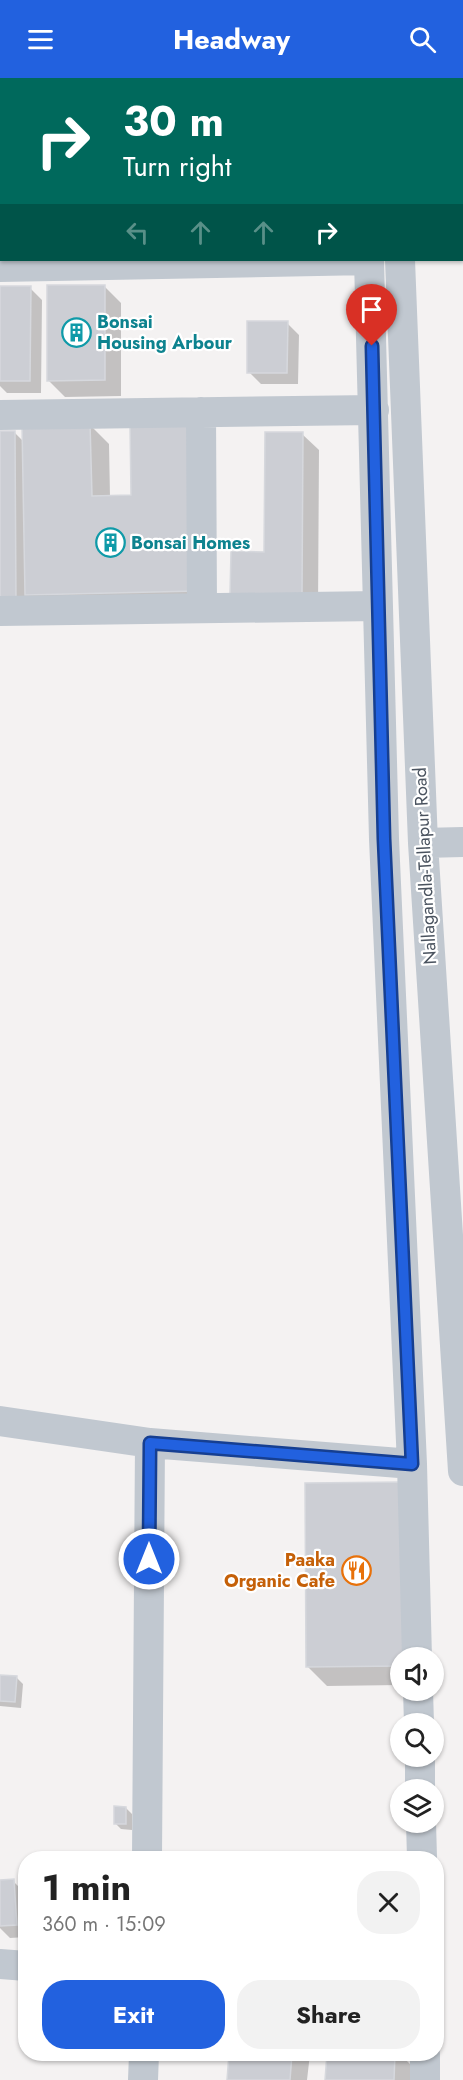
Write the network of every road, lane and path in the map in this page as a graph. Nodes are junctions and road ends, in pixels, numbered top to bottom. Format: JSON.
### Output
{"nodes":[{"id":1,"x":316,"y":261,"type":"edge"},
{"id":2,"x":369,"y":261,"type":"edge"},
{"id":3,"x":400,"y":261,"type":"edge"},
{"id":4,"x":0,"y":267,"type":"edge"},
{"id":5,"x":374,"y":410,"type":"junction"},
{"id":6,"x":201,"y":412,"type":"junction"},
{"id":7,"x":0,"y":415,"type":"edge"},
{"id":8,"x":378,"y":606,"type":"junction"},
{"id":9,"x":202,"y":608,"type":"junction"},
{"id":10,"x":0,"y":610,"type":"edge"},
{"id":11,"x":463,"y":842,"type":"edge"},
{"id":12,"x":423,"y":843,"type":"junction"},
{"id":13,"x":0,"y":1421,"type":"edge"},
{"id":14,"x":150,"y":1443,"type":"junction"},
{"id":15,"x":412,"y":1464,"type":"junction"},
{"id":16,"x":463,"y":1471,"type":"edge"},
{"id":17,"x":417,"y":1647,"type":"edge"},
{"id":18,"x":421,"y":1833,"type":"edge"},
{"id":19,"x":147,"y":1851,"type":"edge"},
{"id":20,"x":422,"y":1851,"type":"edge"},
{"id":21,"x":0,"y":1964,"type":"edge"},
{"id":22,"x":18,"y":1965,"type":"edge"},
{"id":23,"x":144,"y":2061,"type":"edge"},
{"id":24,"x":425,"y":2061,"type":"edge"},
{"id":25,"x":143,"y":2080,"type":"edge"},
{"id":26,"x":424,"y":2080,"type":"edge"}],
"edges":[{"from":1,"to":4,"type":"street"},
{"from":2,"to":5,"type":"street","name":"Nallagandla-Tellapur Road"},
{"from":3,"to":12,"type":"street","name":"Nallagandla-Tellapur Road"},
{"from":5,"to":6,"type":"street"},
{"from":5,"to":8,"type":"street","name":"Nallagandla-Tellapur Road"},
{"from":6,"to":7,"type":"street"},
{"from":6,"to":9,"type":"street"},
{"from":8,"to":9,"type":"street"},
{"from":8,"to":15,"type":"street","name":"Nallagandla-Tellapur Road"},
{"from":9,"to":10,"type":"street"},
{"from":11,"to":12,"type":"street"},
{"from":12,"to":16,"type":"street","name":"Nallagandla-Tellapur Road"},
{"from":13,"to":14,"type":"street"},
{"from":14,"to":15,"type":"street"},
{"from":14,"to":19,"type":"street"},
{"from":15,"to":17,"type":"street","name":"Nallagandla-Tellapur Road"},
{"from":18,"to":20,"type":"street"},
{"from":21,"to":22,"type":"street"},
{"from":23,"to":25,"type":"street"},
{"from":24,"to":26,"type":"street"}]}
